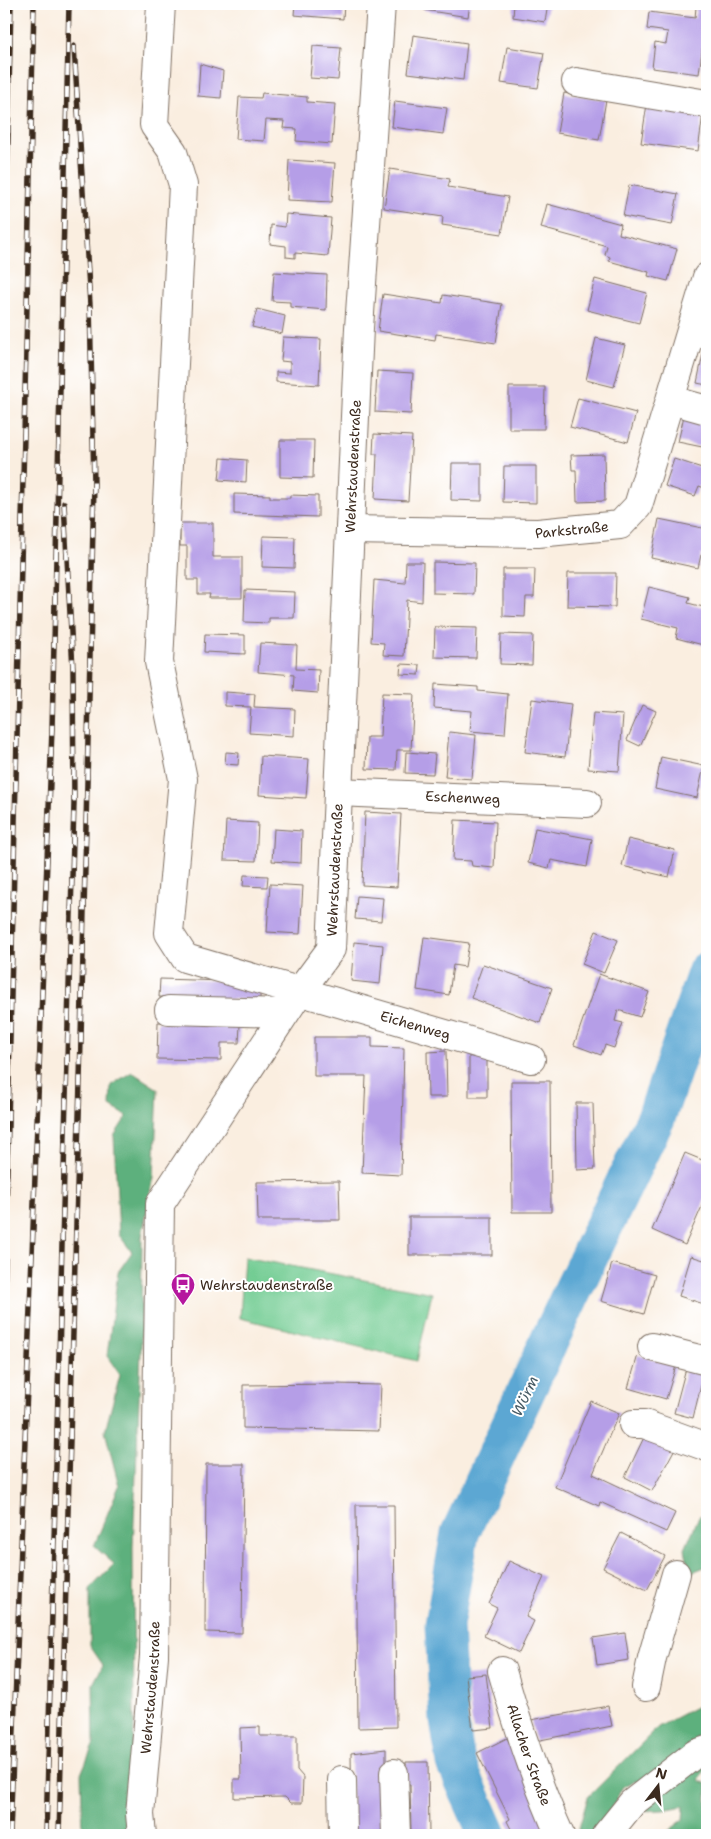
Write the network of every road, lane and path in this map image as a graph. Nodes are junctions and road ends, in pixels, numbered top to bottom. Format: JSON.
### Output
{"nodes":[{"id":1,"x":161,"y":4,"type":"edge"},
{"id":2,"x":381,"y":4,"type":"edge"},
{"id":3,"x":576,"y":82,"type":"dead end"},
{"id":4,"x":707,"y":104,"type":"edge"},
{"id":5,"x":707,"y":277,"type":"edge"},
{"id":6,"x":670,"y":400,"type":"junction"},
{"id":7,"x":707,"y":410,"type":"edge"},
{"id":8,"x":350,"y":530,"type":"junction"},
{"id":9,"x":338,"y":792,"type":"junction"},
{"id":10,"x":587,"y":803,"type":"dead end"},
{"id":11,"x":300,"y":990,"type":"junction"},
{"id":12,"x":169,"y":1010,"type":"dead end"},
{"id":13,"x":285,"y":1013,"type":"junction"},
{"id":14,"x":530,"y":1059,"type":"dead end"},
{"id":15,"x":652,"y":1347,"type":"dead end"},
{"id":16,"x":707,"y":1361,"type":"edge"},
{"id":17,"x":633,"y":1424,"type":"dead end"},
{"id":18,"x":707,"y":1447,"type":"edge"},
{"id":19,"x":676,"y":1574,"type":"dead end"},
{"id":20,"x":502,"y":1671,"type":"dead end"},
{"id":21,"x":646,"y":1687,"type":"dead end"},
{"id":22,"x":707,"y":1750,"type":"edge"},
{"id":23,"x":394,"y":1773,"type":"dead end"},
{"id":24,"x":342,"y":1780,"type":"dead end"},
{"id":25,"x":142,"y":1835,"type":"edge"},
{"id":26,"x":343,"y":1835,"type":"edge"},
{"id":27,"x":396,"y":1835,"type":"edge"},
{"id":28,"x":560,"y":1835,"type":"edge"},
{"id":29,"x":606,"y":1835,"type":"edge"}],
"edges":[{"from":1,"to":11,"type":"street","name":"Eichenweg"},
{"from":2,"to":8,"type":"street","name":"Wehrstaudenstraße"},
{"from":3,"to":4,"type":"street"},
{"from":5,"to":6,"type":"street","name":"Parkstraße"},
{"from":6,"to":7,"type":"street"},
{"from":6,"to":8,"type":"street","name":"Parkstraße"},
{"from":8,"to":9,"type":"street","name":"Wehrstaudenstraße"},
{"from":9,"to":10,"type":"street","name":"Eschenweg"},
{"from":9,"to":11,"type":"street","name":"Wehrstaudenstraße"},
{"from":11,"to":13,"type":"street","name":"Wehrstaudenstraße"},
{"from":11,"to":14,"type":"street","name":"Eichenweg"},
{"from":12,"to":13,"type":"street"},
{"from":13,"to":25,"type":"street","name":"Wehrstaudenstraße"},
{"from":15,"to":16,"type":"street"},
{"from":17,"to":18,"type":"street"},
{"from":19,"to":21,"type":"street"},
{"from":20,"to":28,"type":"street","name":"Allacher Straße"},
{"from":22,"to":29,"type":"street"},
{"from":23,"to":27,"type":"street"},
{"from":24,"to":26,"type":"street"}]}
